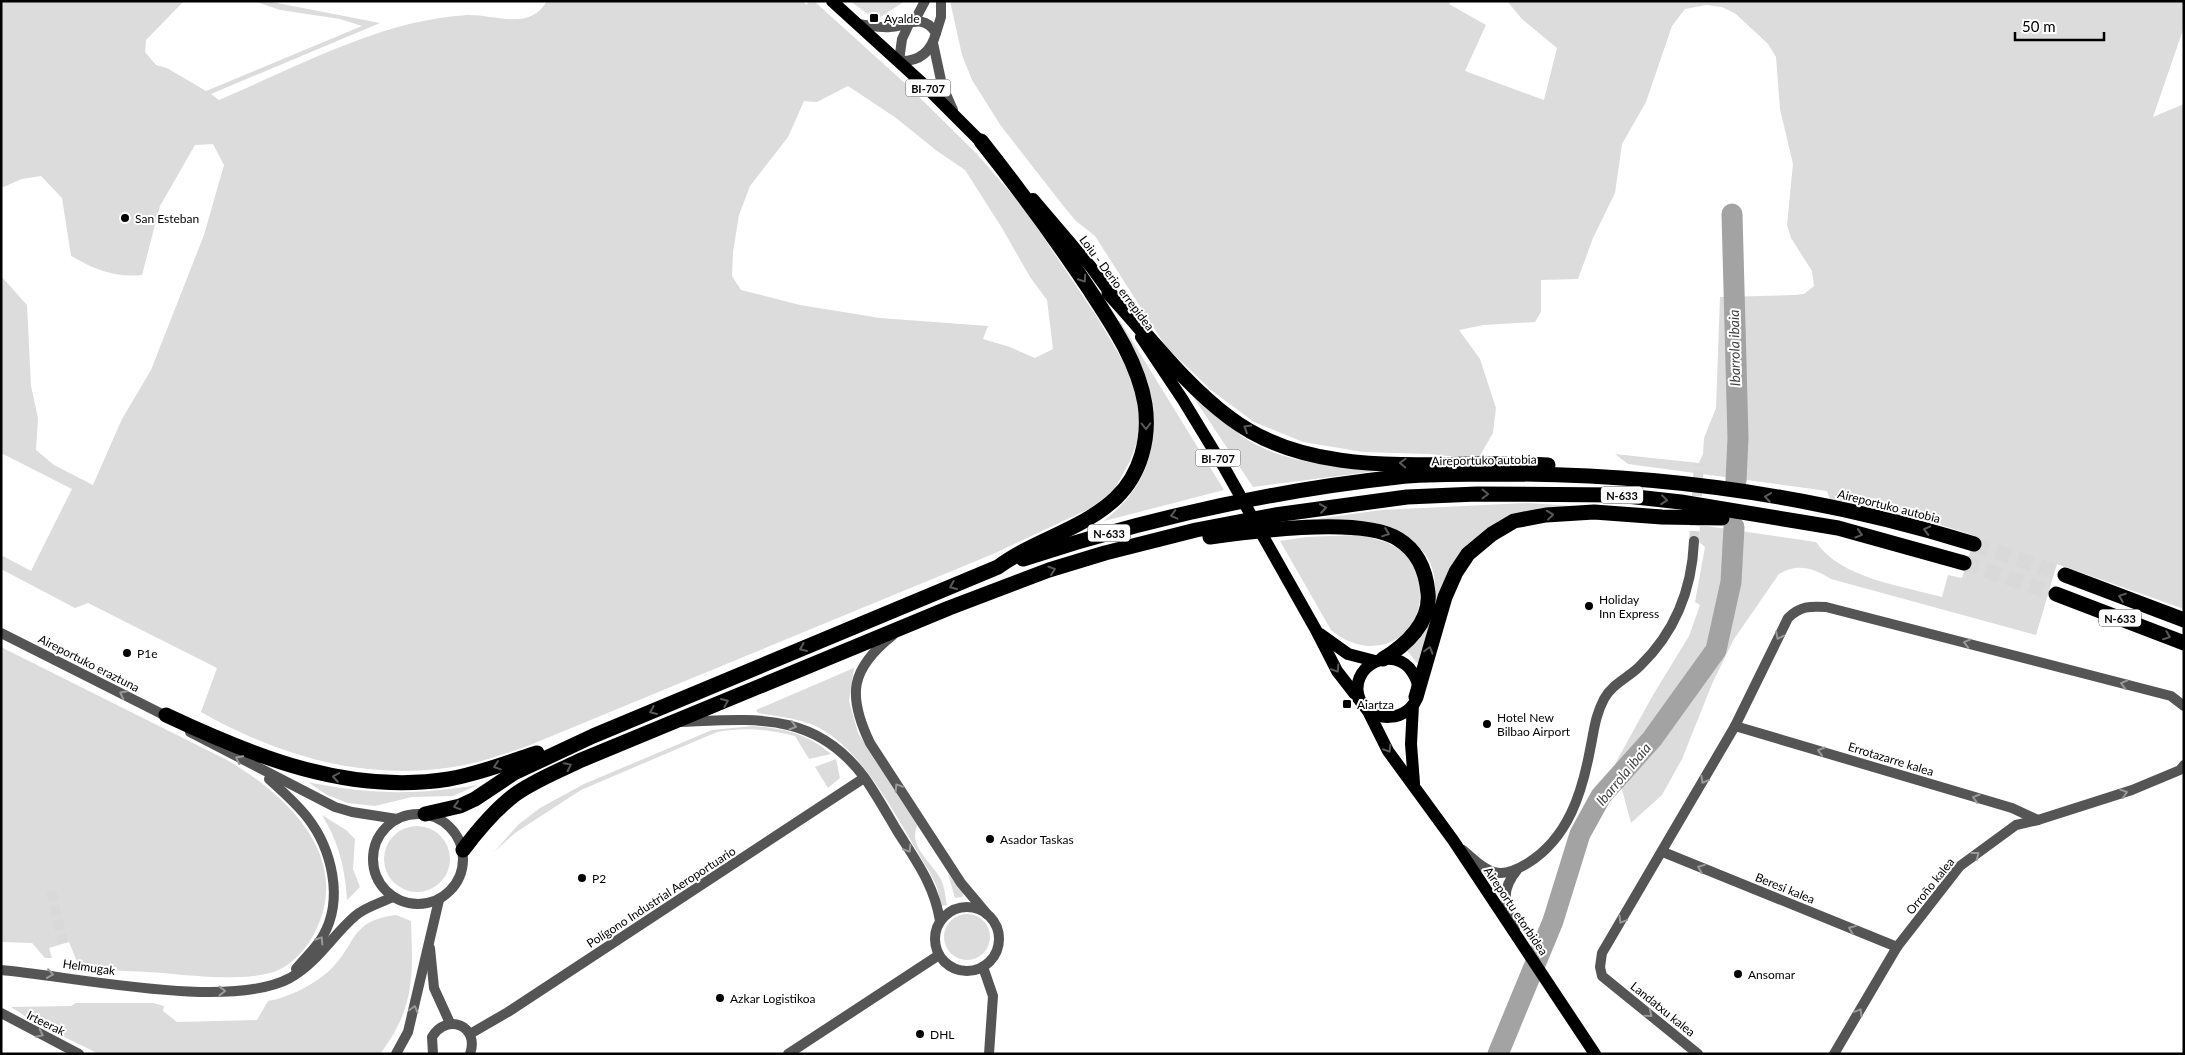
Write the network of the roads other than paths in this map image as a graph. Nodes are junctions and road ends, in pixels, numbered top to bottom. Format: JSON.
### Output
{"nodes":[{"id":1,"x":832,"y":1,"type":"edge"},
{"id":2,"x":925,"y":1,"type":"edge"},
{"id":3,"x":941,"y":1,"type":"edge"},
{"id":4,"x":912,"y":22,"type":"junction"},
{"id":5,"x":858,"y":24,"type":"junction"},
{"id":6,"x":934,"y":38,"type":"junction"},
{"id":7,"x":899,"y":61,"type":"junction"},
{"id":8,"x":955,"y":116,"type":"junction"},
{"id":9,"x":981,"y":141,"type":"junction"},
{"id":10,"x":1109,"y":293,"type":"junction"},
{"id":11,"x":1644,"y":478,"type":"junction"},
{"id":12,"x":1235,"y":528,"type":"junction"},
{"id":13,"x":1838,"y":528,"type":"junction"},
{"id":14,"x":1694,"y":541,"type":"tunnel mouth"},
{"id":15,"x":1974,"y":544,"type":"tunnel mouth"},
{"id":16,"x":1964,"y":563,"type":"tunnel mouth"},
{"id":17,"x":998,"y":567,"type":"junction"},
{"id":18,"x":2065,"y":575,"type":"tunnel mouth"},
{"id":19,"x":2056,"y":594,"type":"tunnel mouth"},
{"id":20,"x":2184,"y":620,"type":"edge"},
{"id":21,"x":904,"y":627,"type":"junction"},
{"id":22,"x":1316,"y":630,"type":"junction"},
{"id":23,"x":1,"y":633,"type":"edge"},
{"id":24,"x":2184,"y":643,"type":"edge"},
{"id":25,"x":1379,"y":660,"type":"junction"},
{"id":26,"x":1415,"y":701,"type":"junction"},
{"id":27,"x":2184,"y":706,"type":"edge"},
{"id":28,"x":1365,"y":708,"type":"junction"},
{"id":29,"x":166,"y":715,"type":"junction"},
{"id":30,"x":675,"y":723,"type":"junction"},
{"id":31,"x":1735,"y":726,"type":"junction"},
{"id":32,"x":593,"y":736,"type":"junction"},
{"id":33,"x":2184,"y":766,"type":"edge"},
{"id":34,"x":259,"y":770,"type":"junction"},
{"id":35,"x":864,"y":778,"type":"junction"},
{"id":36,"x":1414,"y":783,"type":"junction"},
{"id":37,"x":425,"y":814,"type":"junction"},
{"id":38,"x":398,"y":819,"type":"junction"},
{"id":39,"x":2038,"y":820,"type":"junction"},
{"id":40,"x":1453,"y":840,"type":"junction"},
{"id":41,"x":462,"y":850,"type":"junction"},
{"id":42,"x":1664,"y":852,"type":"junction"},
{"id":43,"x":1518,"y":869,"type":"junction"},
{"id":44,"x":393,"y":897,"type":"junction"},
{"id":45,"x":439,"y":900,"type":"junction"},
{"id":46,"x":987,"y":914,"type":"junction"},
{"id":47,"x":940,"y":922,"type":"junction"},
{"id":48,"x":430,"y":934,"type":"junction"},
{"id":49,"x":1520,"y":943,"type":"junction"},
{"id":50,"x":1897,"y":947,"type":"junction"},
{"id":51,"x":939,"y":955,"type":"junction"},
{"id":52,"x":983,"y":967,"type":"junction"},
{"id":53,"x":1,"y":970,"type":"edge"},
{"id":54,"x":290,"y":978,"type":"junction"},
{"id":55,"x":1,"y":1013,"type":"edge"},
{"id":56,"x":450,"y":1023,"type":"junction"},
{"id":57,"x":470,"y":1034,"type":"junction"},
{"id":58,"x":80,"y":1054,"type":"edge"},
{"id":59,"x":396,"y":1054,"type":"edge"},
{"id":60,"x":433,"y":1054,"type":"edge"},
{"id":61,"x":470,"y":1054,"type":"edge"},
{"id":62,"x":788,"y":1054,"type":"edge"},
{"id":63,"x":989,"y":1054,"type":"edge"},
{"id":64,"x":1595,"y":1054,"type":"edge"},
{"id":65,"x":1698,"y":1054,"type":"edge"},
{"id":66,"x":1834,"y":1054,"type":"edge"}],
"edges":[{"from":1,"to":5,"type":"main road","name":"Loiu - Derio errepidea","number":"BI-707"},
{"from":2,"to":4,"type":"street"},
{"from":3,"to":6,"type":"street"},
{"from":4,"to":5,"type":"street"},
{"from":4,"to":6,"type":"street"},
{"from":4,"to":7,"type":"street"},
{"from":5,"to":7,"type":"main road","name":"Loiu - Derio errepidea","number":"BI-707"},
{"from":6,"to":7,"type":"street"},
{"from":6,"to":8,"type":"street"},
{"from":7,"to":8,"type":"main road","name":"Loiu - Derio errepidea","number":"BI-707"},
{"from":8,"to":9,"type":"main road","name":"Loiu - Derio errepidea","number":"BI-707"},
{"from":9,"to":10,"type":"main road","name":"Loiu - Derio errepidea","number":"BI-707"},
{"from":9,"to":17,"type":"highway","one_way":true},
{"from":11,"to":10,"type":"highway","one_way":true},
{"from":10,"to":22,"type":"main road","name":"Loiu - Derio errepidea","number":"BI-707"},
{"from":15,"to":11,"type":"highway","name":"Aireportuko autobia","number":"N-633","one_way":true},
{"from":11,"to":17,"type":"highway","name":"Aireportuko autobia","number":"N-633","one_way":true},
{"from":12,"to":13,"type":"highway","number":"N-633","one_way":true},
{"from":21,"to":12,"type":"highway","number":"N-633","one_way":true},
{"from":12,"to":25,"type":"highway","one_way":true},
{"from":13,"to":16,"type":"highway","number":"N-633","one_way":true},
{"from":26,"to":13,"type":"highway","one_way":true},
{"from":14,"to":43,"type":"street"},
{"from":17,"to":32,"type":"highway","one_way":true},
{"from":20,"to":18,"type":"highway","number":"N-633","one_way":true},
{"from":19,"to":24,"type":"highway","number":"N-633","one_way":true},
{"from":30,"to":21,"type":"highway","one_way":true},
{"from":46,"to":21,"type":"street","one_way":true},
{"from":22,"to":25,"type":"main road","number":"BI-707"},
{"from":22,"to":28,"type":"main road","number":"BI-707","one_way":true},
{"from":29,"to":23,"type":"street","name":"Aireportuko eraztuna","one_way":true},
{"from":25,"to":26,"type":"main road","number":"BI-707"},
{"from":25,"to":28,"type":"main road","number":"BI-707"},
{"from":26,"to":28,"type":"main road"},
{"from":26,"to":36,"type":"main road","number":"BI-707"},
{"from":27,"to":31,"type":"street","one_way":true},
{"from":28,"to":36,"type":"main road","number":"BI-707","one_way":true},
{"from":32,"to":29,"type":"highway","one_way":true},
{"from":34,"to":29,"type":"street","name":"Aireportuko eraztuna","one_way":true},
{"from":30,"to":35,"type":"street","one_way":true},
{"from":41,"to":30,"type":"highway","one_way":true},
{"from":39,"to":31,"type":"street","name":"Errotazarre kalea","one_way":true},
{"from":31,"to":42,"type":"street","one_way":true},
{"from":32,"to":37,"type":"highway","one_way":true},
{"from":39,"to":33,"type":"street","name":"Orroño kalea","one_way":true},
{"from":34,"to":38,"type":"street"},
{"from":54,"to":34,"type":"street","one_way":true},
{"from":35,"to":47,"type":"street","one_way":true},
{"from":35,"to":57,"type":"street","name":"Polígono Industrial Aeroportuario"},
{"from":36,"to":40,"type":"main road","name":"Aireportu etorbidea","number":"BI-707"},
{"from":37,"to":38,"type":"street"},
{"from":37,"to":41,"type":"street"},
{"from":38,"to":44,"type":"street"},
{"from":50,"to":39,"type":"street","name":"Orroño kalea","one_way":true},
{"from":40,"to":43,"type":"street"},
{"from":40,"to":49,"type":"main road","name":"Aireportu etorbidea"},
{"from":41,"to":45,"type":"street"},
{"from":50,"to":42,"type":"street","name":"Beresi kalea","one_way":true},
{"from":42,"to":65,"type":"street","name":"Landatxu kalea","one_way":true},
{"from":43,"to":49,"type":"street"},
{"from":44,"to":45,"type":"street"},
{"from":44,"to":54,"type":"street","name":"Helmugak"},
{"from":45,"to":48,"type":"street"},
{"from":46,"to":47,"type":"street"},
{"from":46,"to":52,"type":"street"},
{"from":47,"to":51,"type":"street"},
{"from":48,"to":56,"type":"street"},
{"from":59,"to":48,"type":"street","one_way":true},
{"from":49,"to":64,"type":"main road","name":"Aireportu etorbidea"},
{"from":66,"to":50,"type":"street","name":"Orroño kalea","one_way":true},
{"from":51,"to":52,"type":"street"},
{"from":51,"to":62,"type":"street"},
{"from":52,"to":63,"type":"street"},
{"from":53,"to":54,"type":"street","name":"Helmugak","one_way":true},
{"from":55,"to":58,"type":"street","name":"Irteerak","one_way":true},
{"from":56,"to":57,"type":"street"},
{"from":56,"to":60,"type":"street"},
{"from":57,"to":61,"type":"street"}]}
